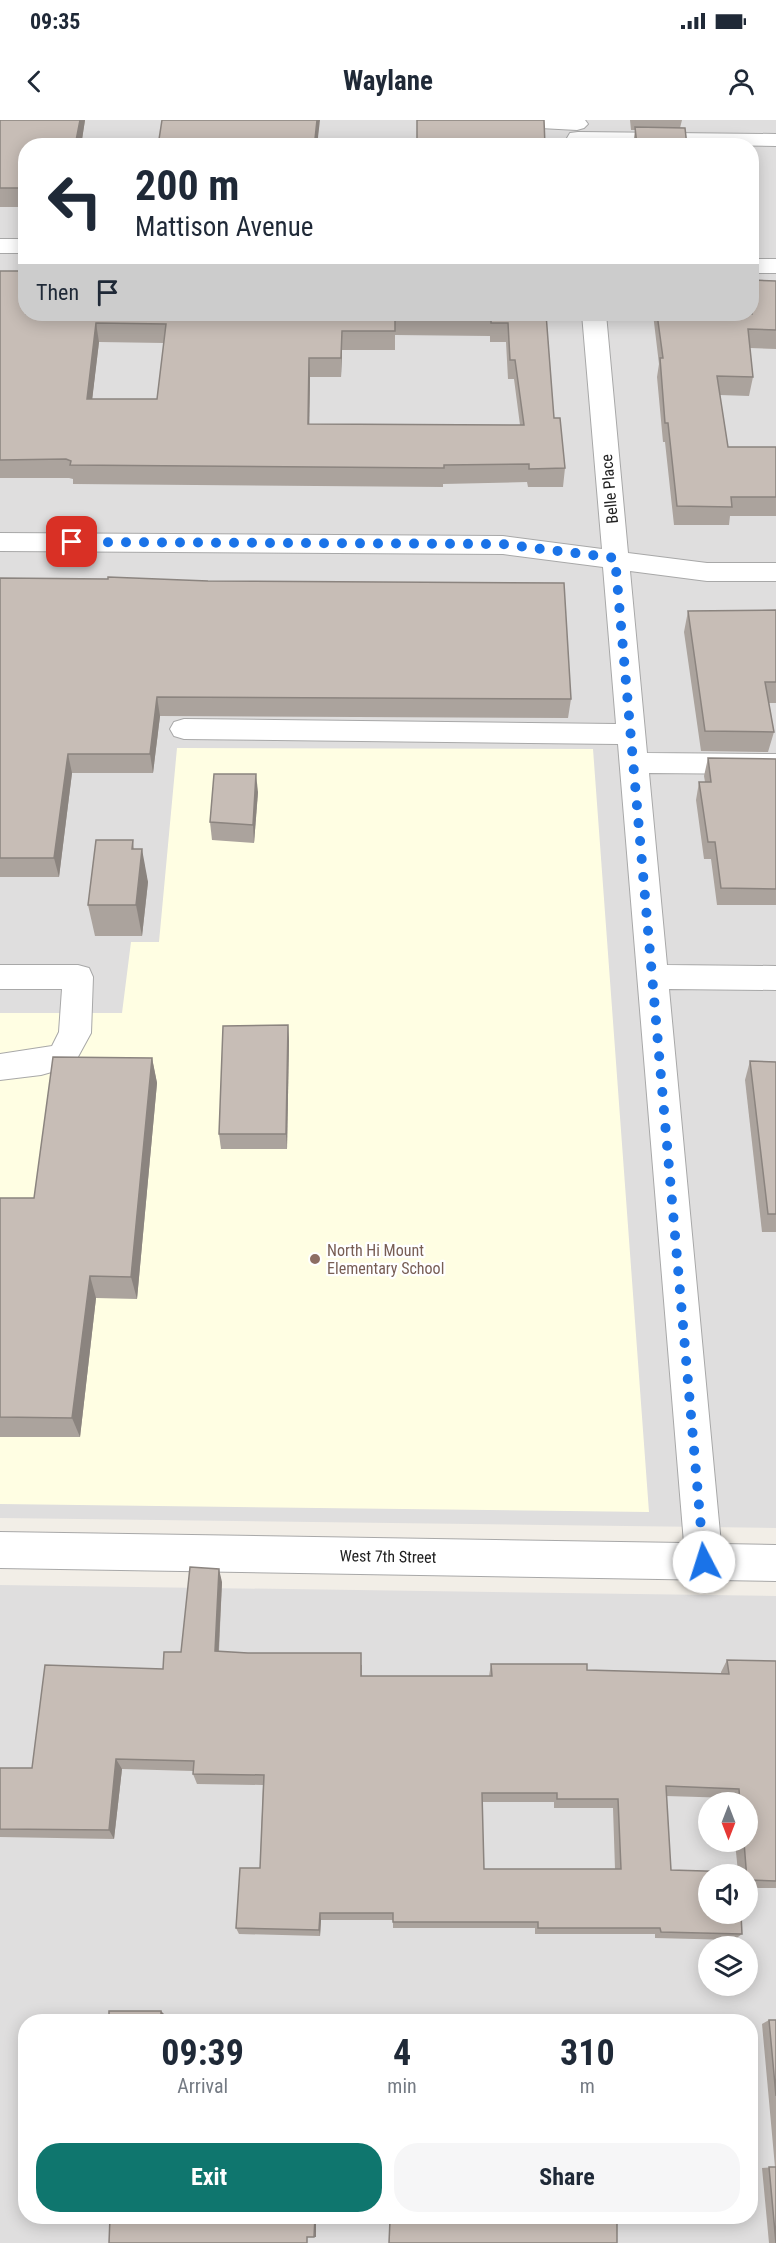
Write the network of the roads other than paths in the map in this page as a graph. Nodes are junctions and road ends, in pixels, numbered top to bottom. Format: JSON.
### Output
{"nodes":[{"id":1,"x":501,"y":120,"type":"edge"},
{"id":2,"x":578,"y":132,"type":"edge"},
{"id":3,"x":726,"y":138,"type":"edge"},
{"id":4,"x":759,"y":139,"type":"edge"},
{"id":5,"x":776,"y":140,"type":"edge"},
{"id":6,"x":0,"y":246,"type":"edge"},
{"id":7,"x":18,"y":246,"type":"edge"},
{"id":8,"x":759,"y":266,"type":"edge"},
{"id":9,"x":776,"y":266,"type":"edge"},
{"id":10,"x":595,"y":321,"type":"edge"},
{"id":11,"x":0,"y":542,"type":"edge"},
{"id":12,"x":615,"y":558,"type":"junction"},
{"id":13,"x":776,"y":572,"type":"edge"},
{"id":14,"x":184,"y":729,"type":"dead end"},
{"id":15,"x":632,"y":748,"type":"junction"},
{"id":16,"x":776,"y":764,"type":"edge"},
{"id":17,"x":0,"y":977,"type":"edge"},
{"id":18,"x":652,"y":977,"type":"junction"},
{"id":19,"x":776,"y":978,"type":"edge"},
{"id":20,"x":0,"y":1067,"type":"edge"},
{"id":21,"x":0,"y":1550,"type":"edge"},
{"id":22,"x":704,"y":1562,"type":"junction"},
{"id":23,"x":776,"y":1563,"type":"edge"}],
"edges":[{"from":1,"to":2,"type":"street"},
{"from":2,"to":3,"type":"street"},
{"from":4,"to":5,"type":"street"},
{"from":6,"to":7,"type":"street"},
{"from":8,"to":9,"type":"street"},
{"from":10,"to":12,"type":"street","name":"Belle Place"},
{"from":11,"to":12,"type":"street"},
{"from":12,"to":13,"type":"street"},
{"from":12,"to":15,"type":"street","name":"Belle Place"},
{"from":14,"to":15,"type":"street"},
{"from":15,"to":16,"type":"street"},
{"from":15,"to":18,"type":"street","name":"Belle Place"},
{"from":17,"to":20,"type":"street"},
{"from":18,"to":19,"type":"street"},
{"from":18,"to":22,"type":"street","name":"Belle Place"},
{"from":21,"to":22,"type":"street","name":"West 7th Street"},
{"from":22,"to":23,"type":"street","name":"West 7th Street"}]}
